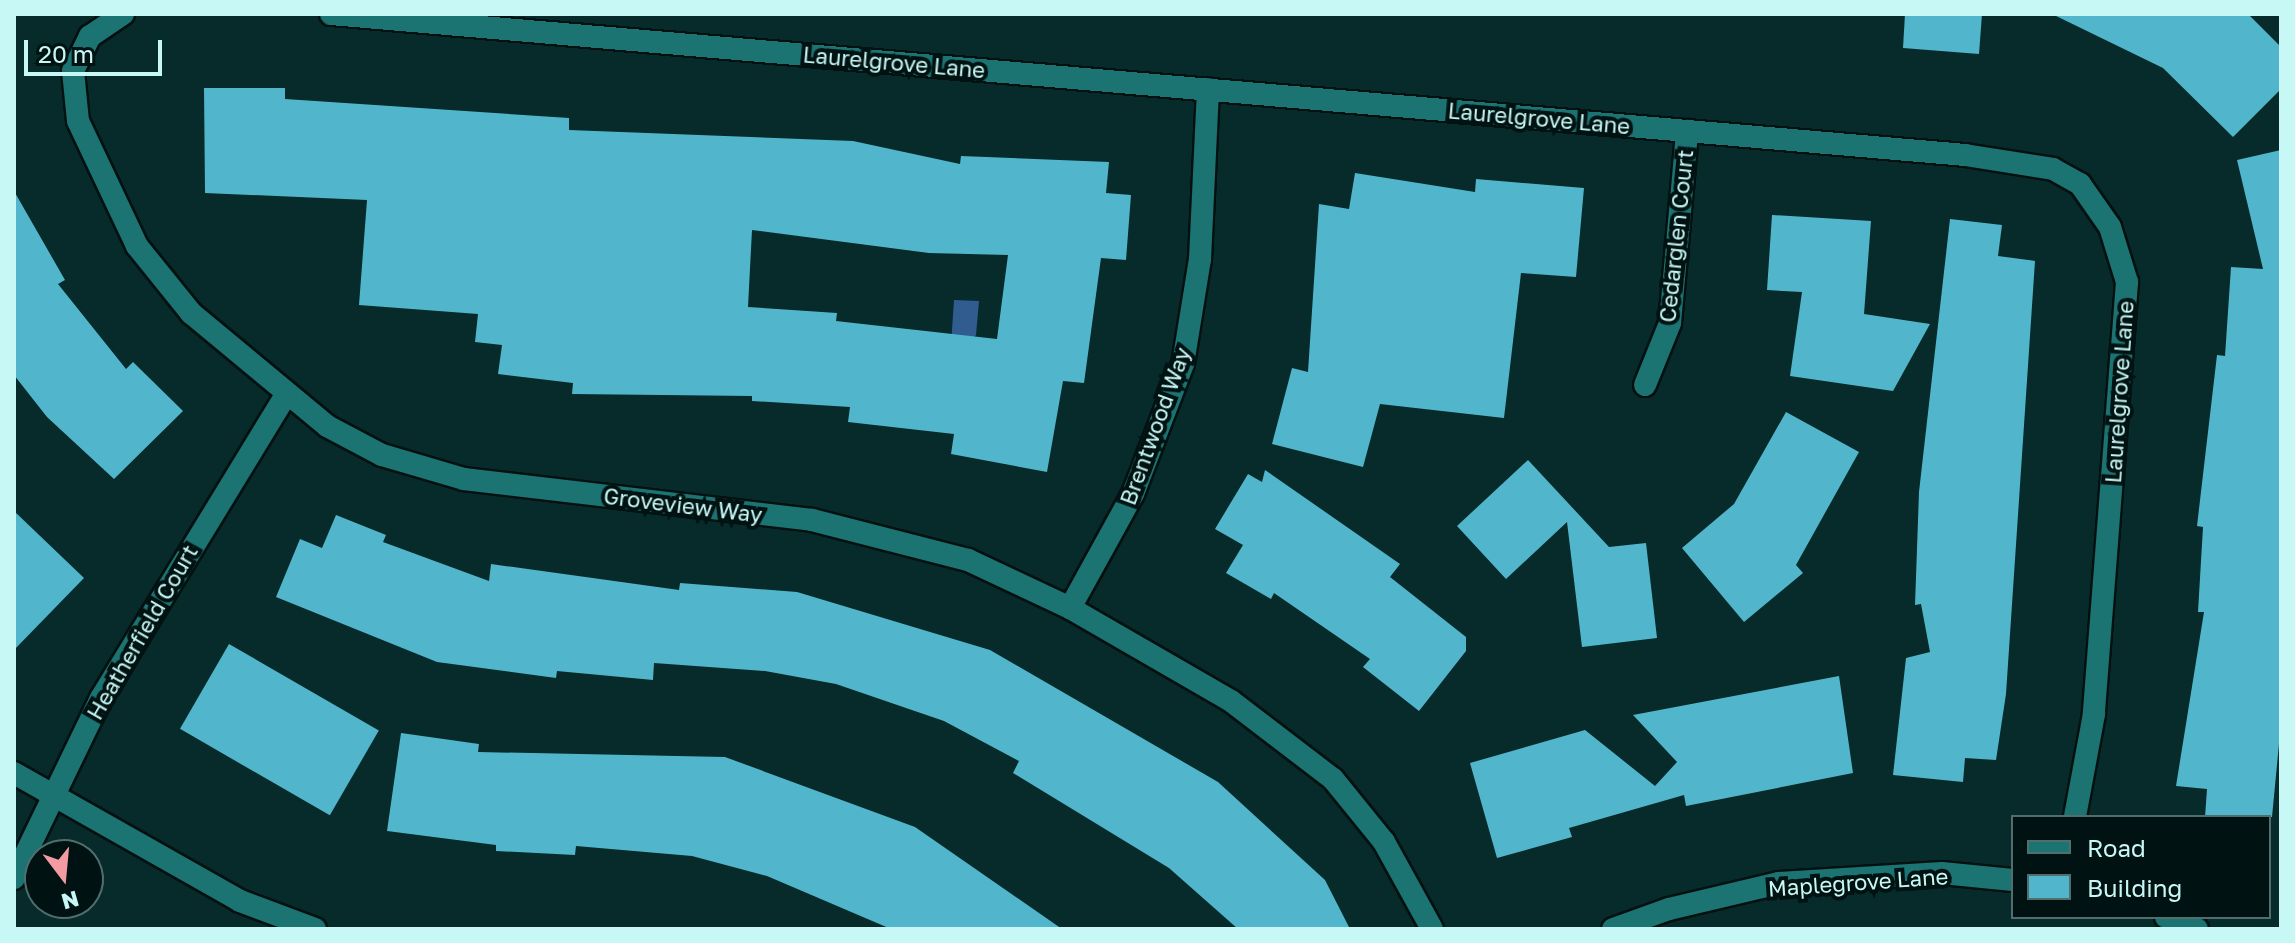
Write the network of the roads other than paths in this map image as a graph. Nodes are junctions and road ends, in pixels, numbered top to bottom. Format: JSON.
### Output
{"nodes":[{"id":1,"x":123,"y":14,"type":"edge"},
{"id":2,"x":340,"y":15,"type":"edge"},
{"id":3,"x":1208,"y":89,"type":"junction"},
{"id":4,"x":1687,"y":131,"type":"junction"},
{"id":5,"x":1645,"y":385,"type":"dead end"},
{"id":6,"x":286,"y":395,"type":"junction"},
{"id":7,"x":1070,"y":608,"type":"junction"},
{"id":8,"x":14,"y":773,"type":"edge"},
{"id":9,"x":53,"y":799,"type":"junction"},
{"id":10,"x":2076,"y":815,"type":"edge"},
{"id":11,"x":14,"y":878,"type":"edge"},
{"id":12,"x":2011,"y":880,"type":"edge"},
{"id":13,"x":2171,"y":919,"type":"edge"},
{"id":14,"x":315,"y":929,"type":"edge"},
{"id":15,"x":1432,"y":929,"type":"edge"},
{"id":16,"x":1613,"y":929,"type":"edge"},
{"id":17,"x":2197,"y":929,"type":"edge"}],
"edges":[{"from":1,"to":6,"type":"street","name":"Groveview Way"},
{"from":2,"to":3,"type":"street","name":"Laurelgrove Lane"},
{"from":3,"to":4,"type":"street","name":"Laurelgrove Lane"},
{"from":3,"to":7,"type":"street","name":"Brentwood Way"},
{"from":4,"to":5,"type":"street","name":"Cedarglen Court"},
{"from":4,"to":10,"type":"street","name":"Laurelgrove Lane"},
{"from":6,"to":7,"type":"street","name":"Groveview Way"},
{"from":6,"to":9,"type":"street","name":"Heatherfield Court"},
{"from":7,"to":15,"type":"street","name":"Groveview Way"},
{"from":8,"to":9,"type":"street"},
{"from":9,"to":11,"type":"street","name":"Heatherfield Court"},
{"from":9,"to":14,"type":"street"},
{"from":12,"to":16,"type":"street","name":"Maplegrove Lane"},
{"from":13,"to":17,"type":"street"}]}
